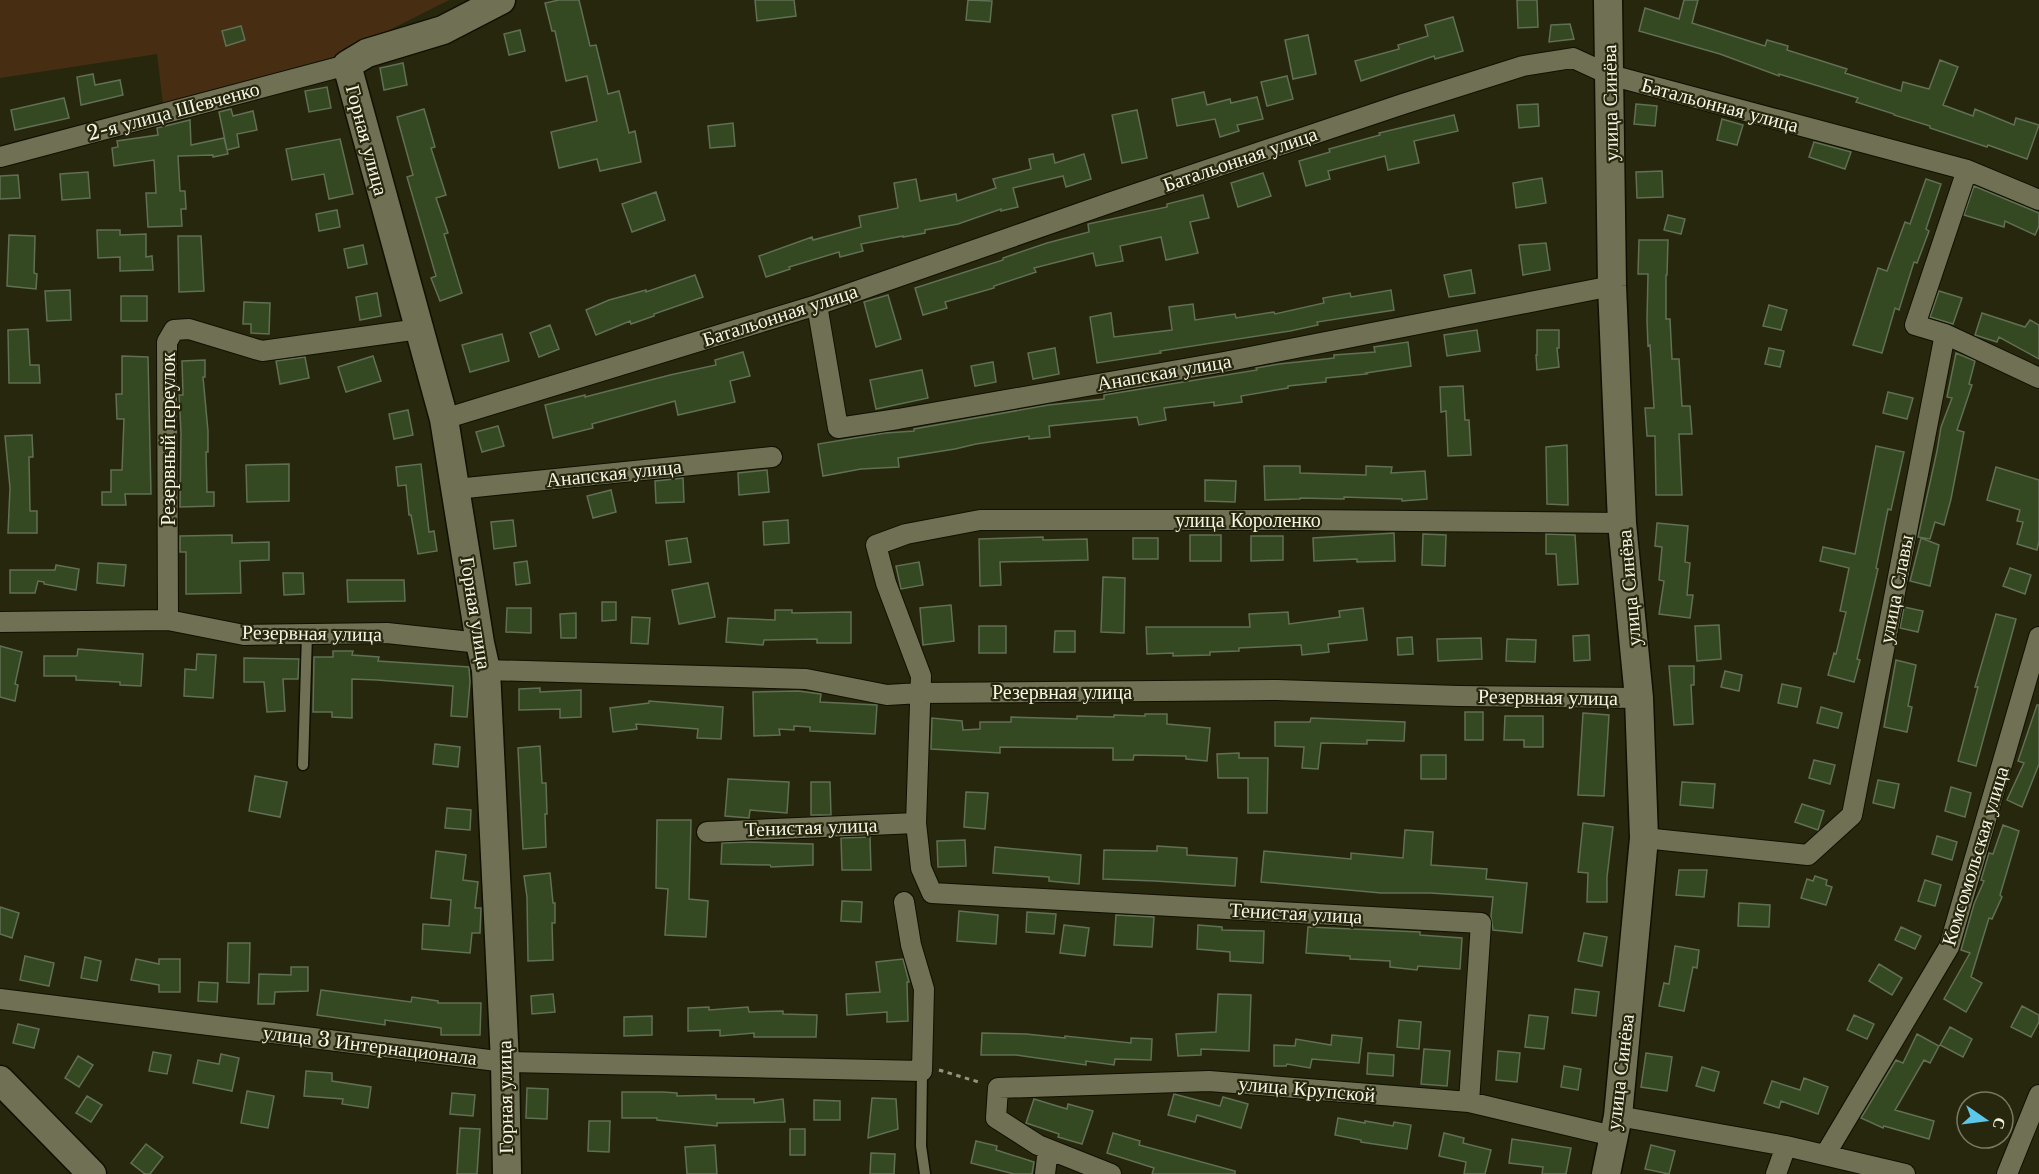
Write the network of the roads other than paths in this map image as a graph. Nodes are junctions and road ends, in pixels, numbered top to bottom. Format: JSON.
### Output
{"nodes":[{"id":1,"x":501,"y":0,"type":"edge"},
{"id":2,"x":1608,"y":0,"type":"edge"},
{"id":3,"x":347,"y":65,"type":"junction"},
{"id":4,"x":1610,"y":75,"type":"junction"},
{"id":5,"x":0,"y":158,"type":"edge"},
{"id":6,"x":1967,"y":170,"type":"junction"},
{"id":7,"x":2039,"y":200,"type":"edge"},
{"id":8,"x":1612,"y":286,"type":"junction"},
{"id":9,"x":817,"y":305,"type":"junction"},
{"id":10,"x":419,"y":328,"type":"junction"},
{"id":11,"x":1945,"y":334,"type":"junction"},
{"id":12,"x":2039,"y":378,"type":"edge"},
{"id":13,"x":444,"y":419,"type":"junction"},
{"id":14,"x":772,"y":457,"type":"dead end"},
{"id":15,"x":456,"y":489,"type":"junction"},
{"id":16,"x":1623,"y":523,"type":"junction"},
{"id":17,"x":168,"y":620,"type":"junction"},
{"id":18,"x":0,"y":622,"type":"edge"},
{"id":19,"x":306,"y":634,"type":"junction"},
{"id":20,"x":2039,"y":637,"type":"edge"},
{"id":21,"x":483,"y":656,"type":"junction"},
{"id":22,"x":920,"y":693,"type":"junction"},
{"id":23,"x":1639,"y":698,"type":"junction"},
{"id":24,"x":303,"y":765,"type":"dead end"},
{"id":25,"x":916,"y":823,"type":"junction"},
{"id":26,"x":707,"y":832,"type":"dead end"},
{"id":27,"x":1644,"y":838,"type":"junction"},
{"id":28,"x":904,"y":902,"type":"dead end"},
{"id":29,"x":0,"y":999,"type":"edge"},
{"id":30,"x":505,"y":1062,"type":"junction"},
{"id":31,"x":922,"y":1069,"type":"junction"},
{"id":32,"x":0,"y":1080,"type":"edge"},
{"id":33,"x":2039,"y":1095,"type":"edge"},
{"id":34,"x":1468,"y":1102,"type":"junction"},
{"id":35,"x":1615,"y":1126,"type":"junction"},
{"id":36,"x":1786,"y":1146,"type":"junction"},
{"id":37,"x":1048,"y":1149,"type":"junction"},
{"id":38,"x":1825,"y":1155,"type":"junction"},
{"id":39,"x":92,"y":1174,"type":"edge"},
{"id":40,"x":507,"y":1174,"type":"edge"},
{"id":41,"x":925,"y":1174,"type":"edge"},
{"id":42,"x":1045,"y":1174,"type":"edge"},
{"id":43,"x":1111,"y":1174,"type":"edge"},
{"id":44,"x":1606,"y":1174,"type":"edge"},
{"id":45,"x":1776,"y":1174,"type":"edge"},
{"id":46,"x":1905,"y":1174,"type":"edge"},
{"id":47,"x":2007,"y":1174,"type":"edge"}],
"edges":[{"from":1,"to":3,"type":"main road"},
{"from":2,"to":4,"type":"main road","name":"улица Синёва"},
{"from":3,"to":5,"type":"street","name":"2-я улица Шевченко"},
{"from":3,"to":10,"type":"main road","name":"Горная улица"},
{"from":4,"to":6,"type":"street","name":"Батальонная улица"},
{"from":4,"to":8,"type":"main road","name":"улица Синёва"},
{"from":4,"to":9,"type":"street","name":"Батальонная улица"},
{"from":6,"to":7,"type":"street","name":"Батальонная улица"},
{"from":6,"to":11,"type":"street"},
{"from":8,"to":9,"type":"street","name":"Анапская улица"},
{"from":8,"to":16,"type":"main road","name":"улица Синёва"},
{"from":9,"to":13,"type":"street","name":"Батальонная улица"},
{"from":10,"to":13,"type":"main road","name":"Горная улица"},
{"from":10,"to":17,"type":"street","name":"Резервный переулок"},
{"from":11,"to":12,"type":"street"},
{"from":11,"to":27,"type":"street","name":"улица Славы"},
{"from":13,"to":15,"type":"main road","name":"Горная улица"},
{"from":14,"to":15,"type":"street","name":"Анапская улица"},
{"from":15,"to":21,"type":"main road","name":"Горная улица"},
{"from":16,"to":22,"type":"street","name":"улица Короленко"},
{"from":16,"to":23,"type":"main road","name":"улица Синёва"},
{"from":17,"to":18,"type":"street","name":"Резервная улица"},
{"from":17,"to":19,"type":"street","name":"Резервная улица"},
{"from":19,"to":21,"type":"street","name":"Резервная улица"},
{"from":19,"to":24,"type":"lane"},
{"from":20,"to":38,"type":"street","name":"Комсомольская улица"},
{"from":21,"to":22,"type":"street","name":"Резервная улица"},
{"from":21,"to":30,"type":"main road","name":"Горная улица"},
{"from":22,"to":23,"type":"street","name":"Резервная улица"},
{"from":22,"to":25,"type":"street"},
{"from":23,"to":27,"type":"main road","name":"улица Синёва"},
{"from":25,"to":26,"type":"street","name":"Тенистая улица"},
{"from":25,"to":34,"type":"street","name":"Тенистая улица"},
{"from":27,"to":35,"type":"main road","name":"улица Синёва"},
{"from":28,"to":31,"type":"street"},
{"from":29,"to":30,"type":"street","name":"улица 3 Интернационала"},
{"from":30,"to":31,"type":"street","name":"улица 3 Интернационала"},
{"from":30,"to":40,"type":"main road","name":"Горная улица"},
{"from":31,"to":41,"type":"lane"},
{"from":32,"to":39,"type":"main road"},
{"from":33,"to":47,"type":"street"},
{"from":34,"to":35,"type":"street","name":"улица Крупской"},
{"from":34,"to":37,"type":"street","name":"улица Крупской"},
{"from":35,"to":36,"type":"street","name":"улица Крупской"},
{"from":35,"to":44,"type":"main road","name":"улица Синёва"},
{"from":36,"to":38,"type":"street","name":"улица Крупской"},
{"from":36,"to":45,"type":"street"},
{"from":37,"to":42,"type":"street"},
{"from":37,"to":43,"type":"street"},
{"from":38,"to":46,"type":"street","name":"улица Крупской"}]}
